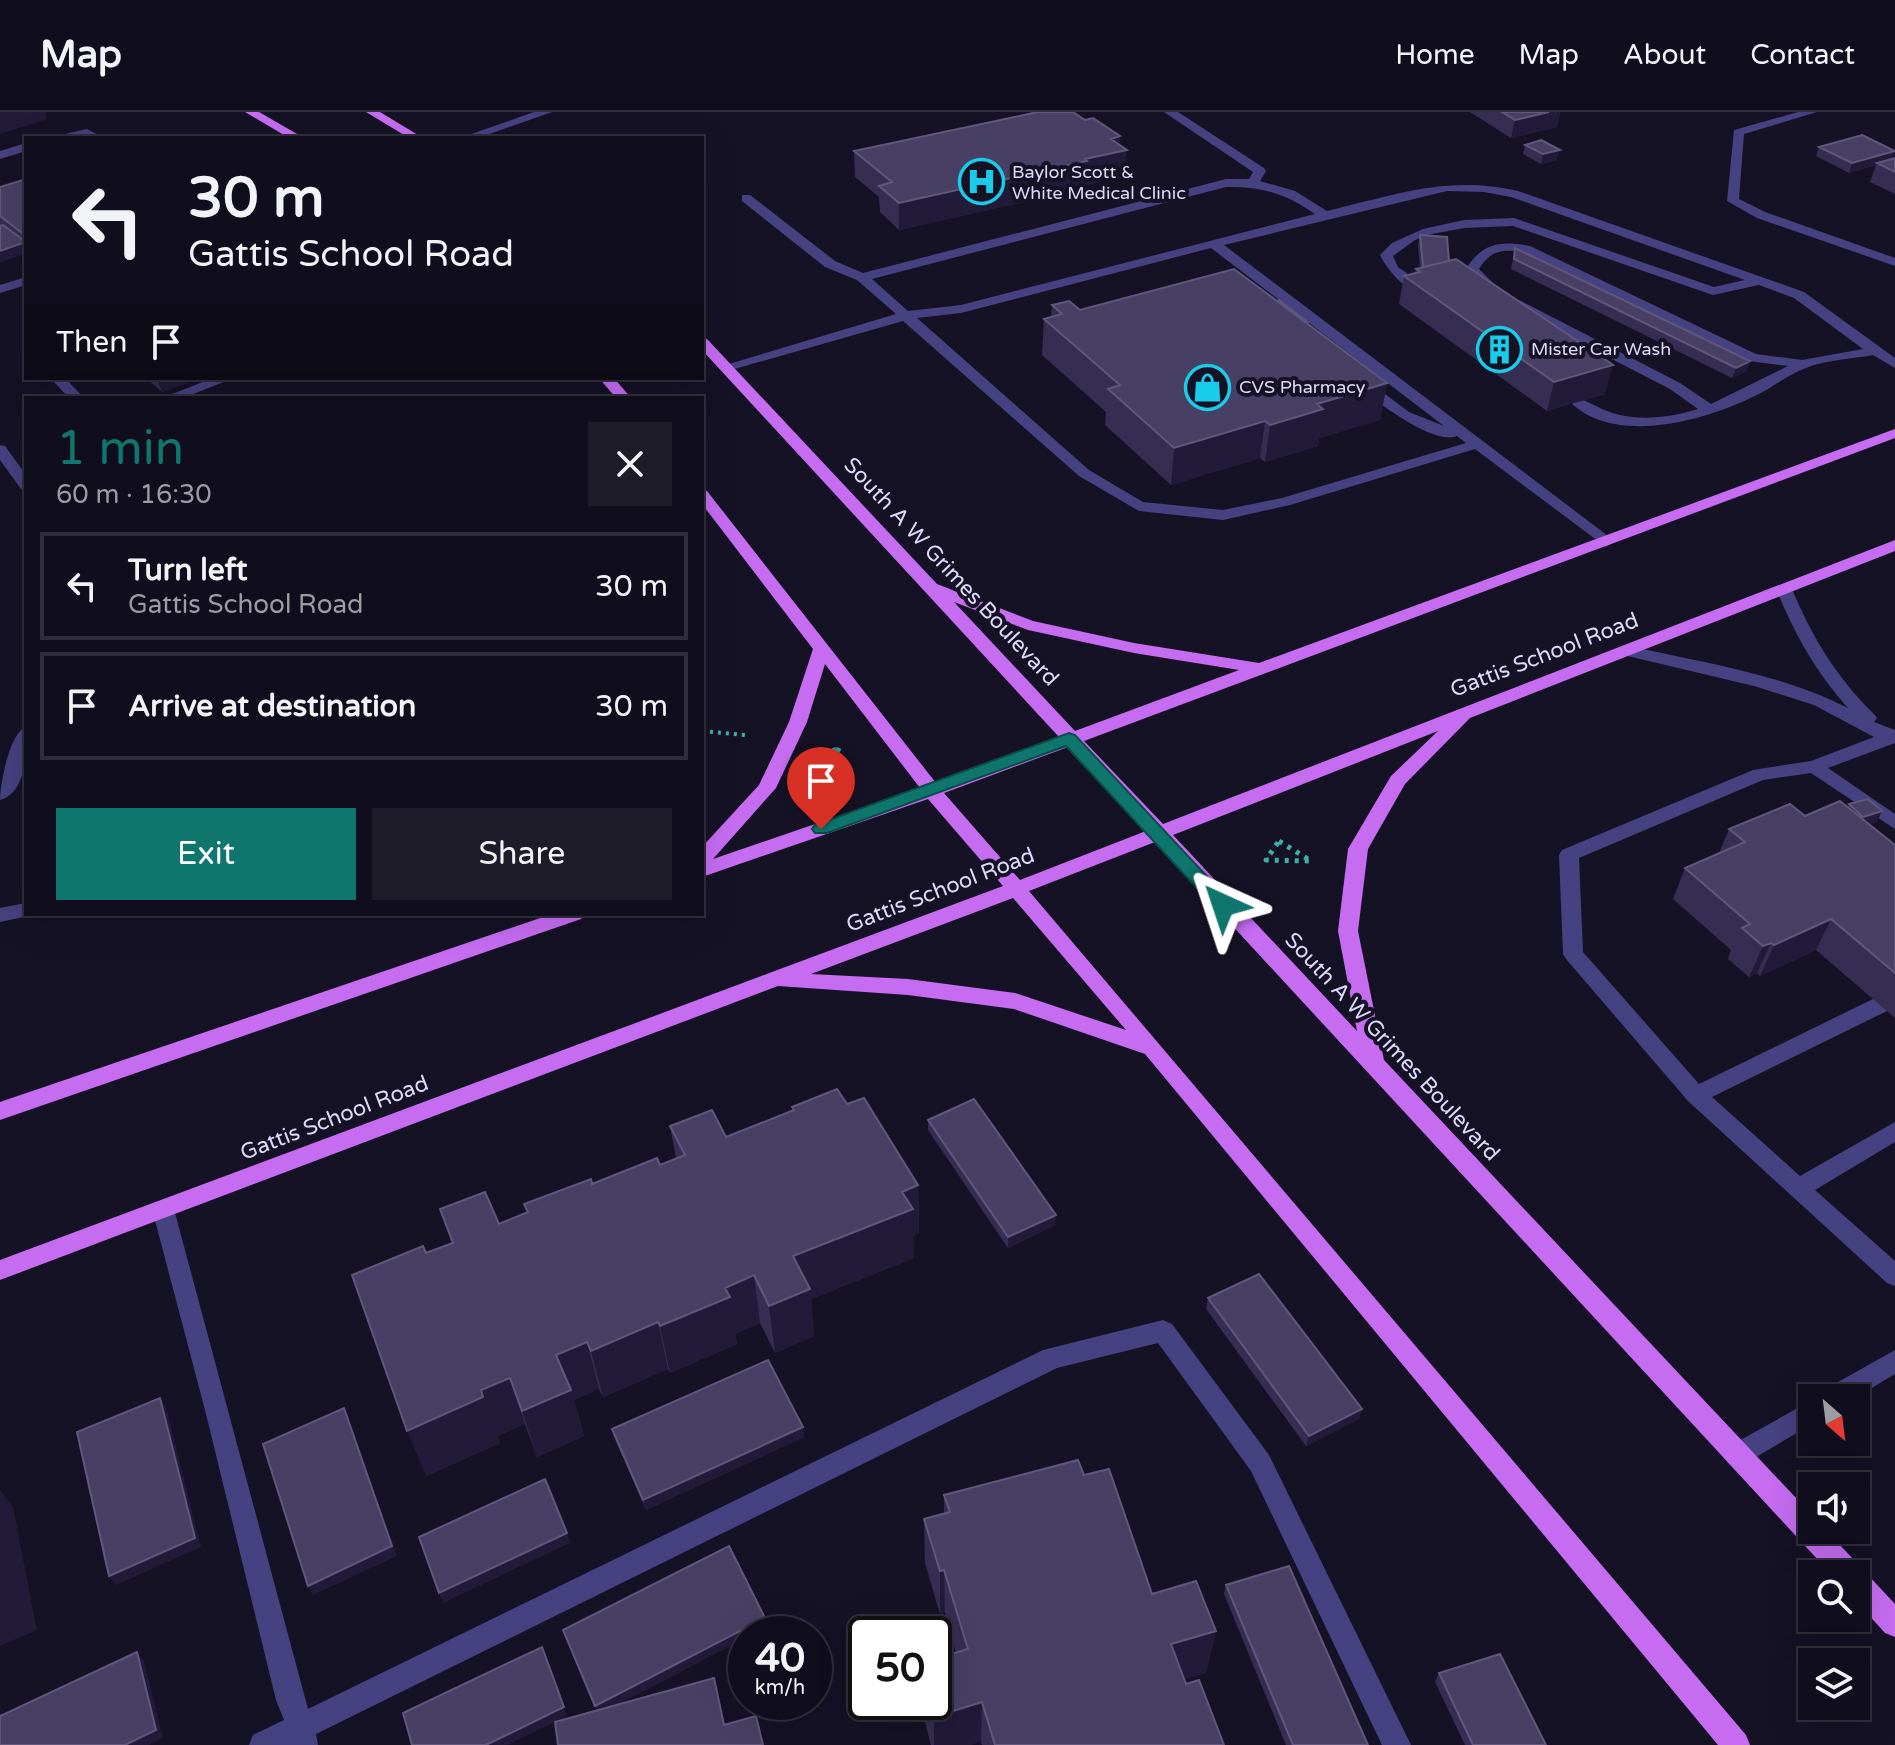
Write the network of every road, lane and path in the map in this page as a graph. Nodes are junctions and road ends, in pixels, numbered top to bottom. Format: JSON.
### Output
{"nodes":[{"id":1,"x":251,"y":112,"type":"edge"},
{"id":2,"x":372,"y":112,"type":"edge"},
{"id":3,"x":546,"y":112,"type":"edge"},
{"id":4,"x":1170,"y":112,"type":"edge"},
{"id":5,"x":1811,"y":112,"type":"edge"},
{"id":6,"x":67,"y":136,"type":"edge"},
{"id":7,"x":94,"y":136,"type":"edge"},
{"id":8,"x":294,"y":136,"type":"edge"},
{"id":9,"x":414,"y":136,"type":"edge"},
{"id":10,"x":472,"y":136,"type":"edge"},
{"id":11,"x":24,"y":148,"type":"edge"},
{"id":12,"x":0,"y":155,"type":"edge"},
{"id":13,"x":1254,"y":181,"type":"junction"},
{"id":14,"x":746,"y":198,"type":"dead end"},
{"id":15,"x":1325,"y":215,"type":"junction"},
{"id":16,"x":1214,"y":244,"type":"junction"},
{"id":17,"x":1895,"y":262,"type":"edge"},
{"id":18,"x":0,"y":273,"type":"edge"},
{"id":19,"x":862,"y":277,"type":"junction"},
{"id":20,"x":1760,"y":281,"type":"junction"},
{"id":21,"x":21,"y":282,"type":"edge"},
{"id":22,"x":0,"y":289,"type":"edge"},
{"id":23,"x":1426,"y":293,"type":"edge"},
{"id":24,"x":908,"y":315,"type":"junction"},
{"id":25,"x":704,"y":344,"type":"edge"},
{"id":26,"x":1873,"y":351,"type":"junction"},
{"id":27,"x":1802,"y":364,"type":"junction"},
{"id":28,"x":1895,"y":364,"type":"edge"},
{"id":29,"x":726,"y":367,"type":"junction"},
{"id":30,"x":1356,"y":379,"type":"edge"},
{"id":31,"x":59,"y":380,"type":"edge"},
{"id":32,"x":221,"y":380,"type":"edge"},
{"id":33,"x":608,"y":380,"type":"edge"},
{"id":34,"x":75,"y":396,"type":"edge"},
{"id":35,"x":175,"y":396,"type":"edge"},
{"id":36,"x":622,"y":396,"type":"edge"},
{"id":37,"x":1577,"y":402,"type":"edge"},
{"id":38,"x":1708,"y":409,"type":"junction"},
{"id":39,"x":1895,"y":433,"type":"edge"},
{"id":40,"x":1477,"y":444,"type":"junction"},
{"id":41,"x":0,"y":449,"type":"edge"},
{"id":42,"x":24,"y":483,"type":"edge"},
{"id":43,"x":704,"y":497,"type":"edge"},
{"id":44,"x":1606,"y":542,"type":"junction"},
{"id":45,"x":1895,"y":545,"type":"edge"},
{"id":46,"x":928,"y":586,"type":"junction"},
{"id":47,"x":1784,"y":589,"type":"junction"},
{"id":48,"x":821,"y":649,"type":"junction"},
{"id":49,"x":1625,"y":650,"type":"junction"},
{"id":50,"x":1261,"y":669,"type":"junction"},
{"id":51,"x":1467,"y":712,"type":"junction"},
{"id":52,"x":704,"y":731,"type":"edge"},
{"id":53,"x":745,"y":735,"type":"dead end"},
{"id":54,"x":24,"y":739,"type":"edge"},
{"id":55,"x":1069,"y":739,"type":"junction"},
{"id":56,"x":1893,"y":739,"type":"edge"},
{"id":57,"x":1814,"y":767,"type":"junction"},
{"id":58,"x":932,"y":791,"type":"junction"},
{"id":59,"x":0,"y":794,"type":"edge"},
{"id":60,"x":1895,"y":823,"type":"edge"},
{"id":61,"x":1156,"y":833,"type":"junction"},
{"id":62,"x":704,"y":857,"type":"edge"},
{"id":63,"x":1266,"y":860,"type":"joint"},
{"id":64,"x":704,"y":869,"type":"edge"},
{"id":65,"x":1016,"y":889,"type":"junction"},
{"id":66,"x":24,"y":910,"type":"edge"},
{"id":67,"x":0,"y":915,"type":"edge"},
{"id":68,"x":568,"y":916,"type":"edge"},
{"id":69,"x":775,"y":980,"type":"junction"},
{"id":70,"x":1880,"y":1005,"type":"edge"},
{"id":71,"x":1152,"y":1047,"type":"junction"},
{"id":72,"x":1375,"y":1068,"type":"junction"},
{"id":73,"x":1696,"y":1095,"type":"junction"},
{"id":74,"x":0,"y":1111,"type":"edge"},
{"id":75,"x":1895,"y":1131,"type":"edge"},
{"id":76,"x":1799,"y":1188,"type":"junction"},
{"id":77,"x":163,"y":1209,"type":"junction"},
{"id":78,"x":0,"y":1270,"type":"edge"},
{"id":79,"x":1895,"y":1276,"type":"edge"},
{"id":80,"x":1895,"y":1361,"type":"edge"},
{"id":81,"x":1856,"y":1384,"type":"edge"},
{"id":82,"x":1798,"y":1419,"type":"edge"},
{"id":83,"x":1737,"y":1455,"type":"junction"},
{"id":84,"x":1836,"y":1560,"type":"edge"},
{"id":85,"x":1870,"y":1597,"type":"edge"},
{"id":86,"x":1895,"y":1624,"type":"edge"},
{"id":87,"x":303,"y":1736,"type":"edge"},
{"id":88,"x":263,"y":1745,"type":"edge"},
{"id":89,"x":1397,"y":1745,"type":"edge"},
{"id":90,"x":1736,"y":1745,"type":"edge"}],
"edges":[{"from":1,"to":8,"type":"main road"},
{"from":2,"to":9,"type":"main road"},
{"from":3,"to":10,"type":"lane"},
{"from":4,"to":13,"type":"lane"},
{"from":5,"to":17,"type":"lane"},
{"from":6,"to":7,"type":"lane"},
{"from":11,"to":12,"type":"lane"},
{"from":13,"to":15,"type":"lane"},
{"from":13,"to":19,"type":"lane"},
{"from":14,"to":19,"type":"lane"},
{"from":15,"to":16,"type":"lane"},
{"from":15,"to":20,"type":"lane"},
{"from":16,"to":24,"type":"lane"},
{"from":16,"to":40,"type":"lane"},
{"from":18,"to":21,"type":"lane"},
{"from":19,"to":24,"type":"lane"},
{"from":20,"to":23,"type":"lane"},
{"from":20,"to":26,"type":"lane"},
{"from":21,"to":22,"type":"lane"},
{"from":24,"to":29,"type":"lane"},
{"from":24,"to":40,"type":"lane"},
{"from":25,"to":29,"type":"main road","name":"South A W Grimes Boulevard"},
{"from":26,"to":27,"type":"lane"},
{"from":26,"to":28,"type":"lane"},
{"from":27,"to":38,"type":"lane"},
{"from":27,"to":38,"type":"lane"},
{"from":29,"to":46,"type":"main road","name":"South A W Grimes Boulevard"},
{"from":30,"to":40,"type":"lane"},
{"from":31,"to":34,"type":"lane"},
{"from":32,"to":35,"type":"lane"},
{"from":33,"to":36,"type":"main road"},
{"from":37,"to":38,"type":"lane"},
{"from":39,"to":44,"type":"main road"},
{"from":40,"to":44,"type":"lane"},
{"from":41,"to":42,"type":"lane"},
{"from":43,"to":48,"type":"main road"},
{"from":44,"to":50,"type":"main road"},
{"from":45,"to":47,"type":"main road","name":"Gattis School Road"},
{"from":46,"to":50,"type":"main road"},
{"from":46,"to":55,"type":"main road","name":"South A W Grimes Boulevard"},
{"from":47,"to":49,"type":"main road","name":"Gattis School Road"},
{"from":47,"to":56,"type":"lane"},
{"from":48,"to":58,"type":"main road"},
{"from":48,"to":62,"type":"main road"},
{"from":49,"to":51,"type":"main road","name":"Gattis School Road"},
{"from":49,"to":56,"type":"lane"},
{"from":50,"to":55,"type":"main road"},
{"from":51,"to":61,"type":"main road","name":"Gattis School Road"},
{"from":51,"to":72,"type":"main road"},
{"from":52,"to":53,"type":"path"},
{"from":54,"to":59,"type":"lane"},
{"from":55,"to":58,"type":"main road"},
{"from":55,"to":61,"type":"main road","name":"South A W Grimes Boulevard"},
{"from":56,"to":57,"type":"lane"},
{"from":57,"to":60,"type":"lane"},
{"from":57,"to":73,"type":"lane"},
{"from":58,"to":64,"type":"main road"},
{"from":58,"to":65,"type":"main road"},
{"from":61,"to":65,"type":"main road","name":"Gattis School Road"},
{"from":61,"to":72,"type":"main road","name":"South A W Grimes Boulevard"},
{"from":63,"to":63,"type":"path"},
{"from":65,"to":69,"type":"main road","name":"Gattis School Road"},
{"from":65,"to":71,"type":"main road"},
{"from":66,"to":67,"type":"lane"},
{"from":68,"to":74,"type":"main road"},
{"from":69,"to":71,"type":"main road"},
{"from":69,"to":77,"type":"main road","name":"Gattis School Road"},
{"from":70,"to":73,"type":"lane"},
{"from":71,"to":90,"type":"main road"},
{"from":72,"to":83,"type":"main road","name":"South A W Grimes Boulevard"},
{"from":73,"to":76,"type":"lane"},
{"from":75,"to":76,"type":"lane"},
{"from":76,"to":79,"type":"lane"},
{"from":77,"to":78,"type":"main road","name":"Gattis School Road"},
{"from":77,"to":87,"type":"lane"},
{"from":80,"to":81,"type":"lane"},
{"from":82,"to":83,"type":"lane"},
{"from":83,"to":84,"type":"main road","name":"South A W Grimes Boulevard"},
{"from":85,"to":86,"type":"main road"},
{"from":87,"to":88,"type":"lane"},
{"from":87,"to":89,"type":"lane"}]}
